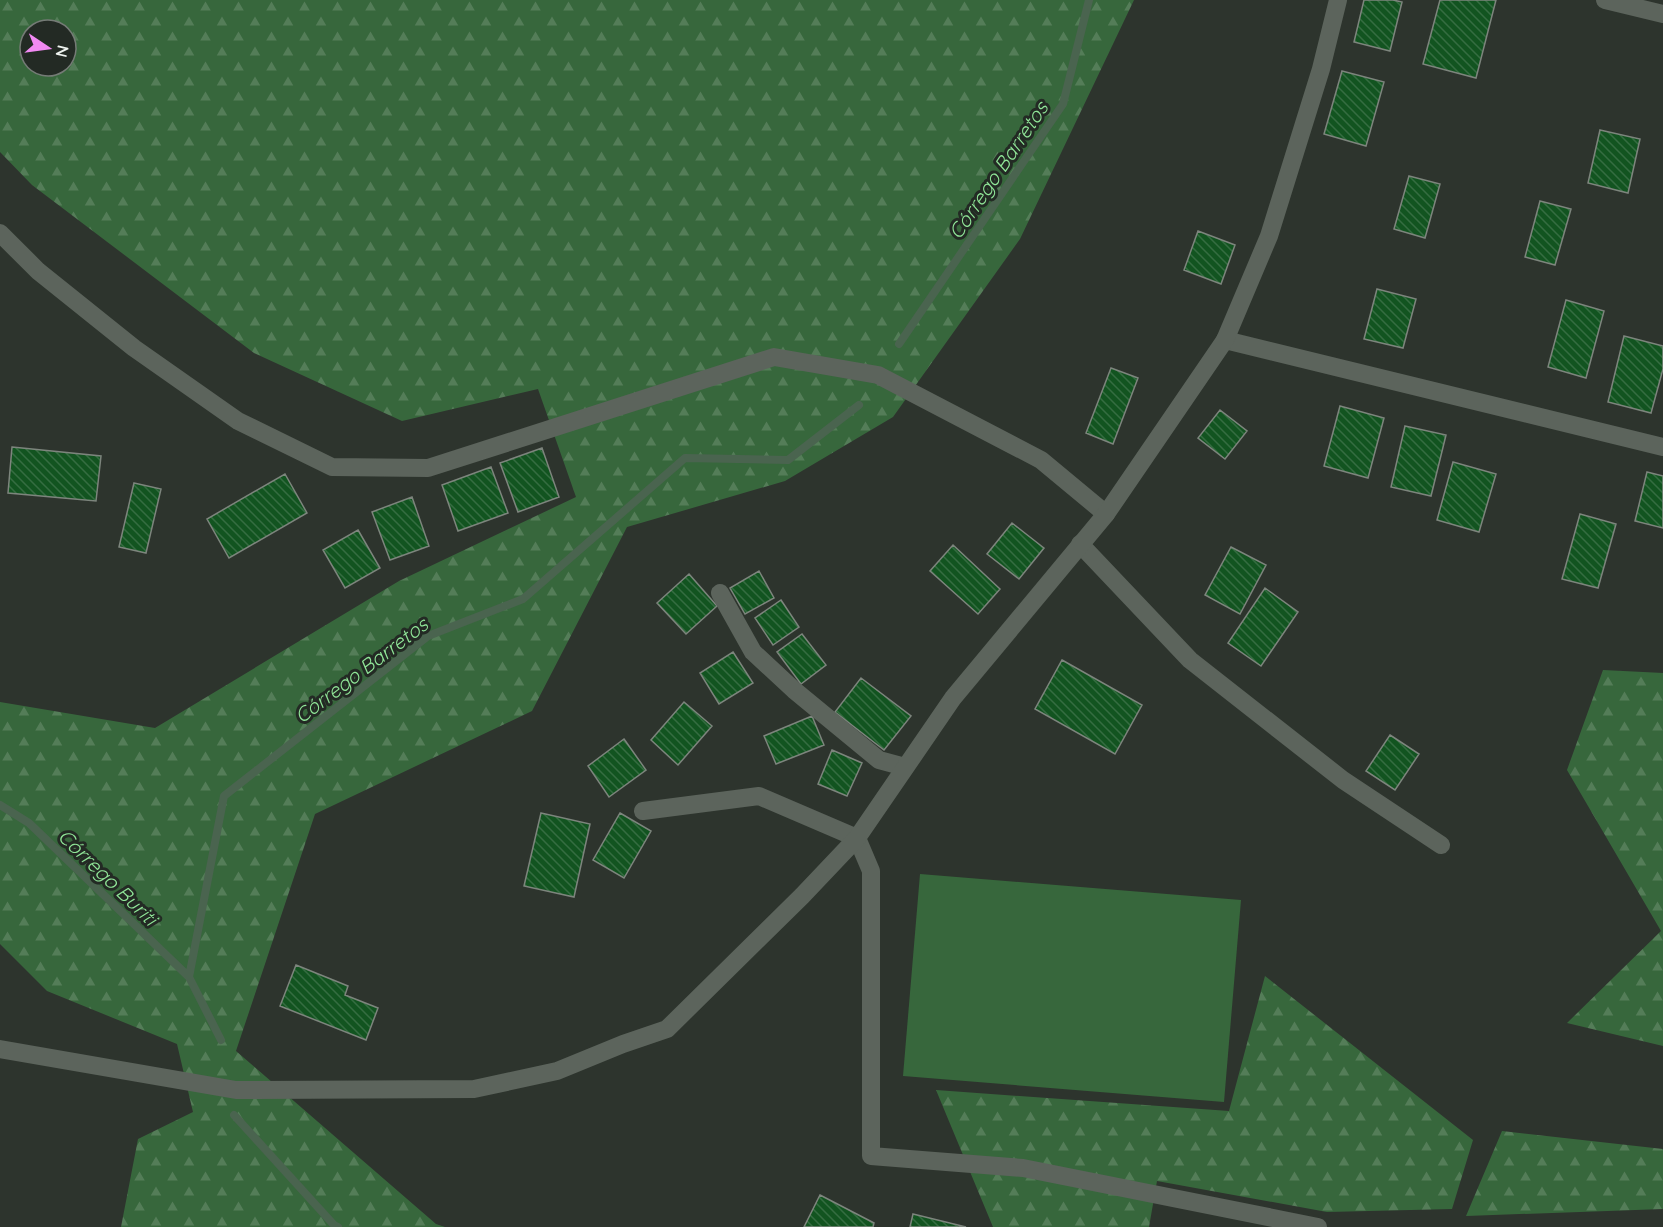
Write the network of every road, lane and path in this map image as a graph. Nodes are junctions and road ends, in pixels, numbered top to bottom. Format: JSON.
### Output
{"nodes":[{"id":1,"x":1338,"y":0,"type":"edge"},
{"id":2,"x":1605,"y":0,"type":"edge"},
{"id":3,"x":1663,"y":14,"type":"edge"},
{"id":4,"x":0,"y":233,"type":"edge"},
{"id":5,"x":1225,"y":340,"type":"junction"},
{"id":6,"x":1663,"y":447,"type":"edge"},
{"id":7,"x":1106,"y":514,"type":"junction"},
{"id":8,"x":1080,"y":544,"type":"junction"},
{"id":9,"x":720,"y":593,"type":"dead end"},
{"id":10,"x":904,"y":767,"type":"junction"},
{"id":11,"x":643,"y":811,"type":"dead end"},
{"id":12,"x":857,"y":838,"type":"junction"},
{"id":13,"x":1440,"y":845,"type":"dead end"},
{"id":14,"x":0,"y":1049,"type":"edge"},
{"id":15,"x":1318,"y":1227,"type":"edge"}],
"edges":[{"from":1,"to":5,"type":"street"},
{"from":2,"to":3,"type":"street"},
{"from":4,"to":7,"type":"street"},
{"from":5,"to":6,"type":"street"},
{"from":5,"to":7,"type":"street"},
{"from":7,"to":8,"type":"street"},
{"from":8,"to":10,"type":"street"},
{"from":8,"to":13,"type":"street"},
{"from":9,"to":10,"type":"street"},
{"from":10,"to":12,"type":"street"},
{"from":11,"to":12,"type":"street"},
{"from":12,"to":14,"type":"street"},
{"from":12,"to":15,"type":"street"}]}
